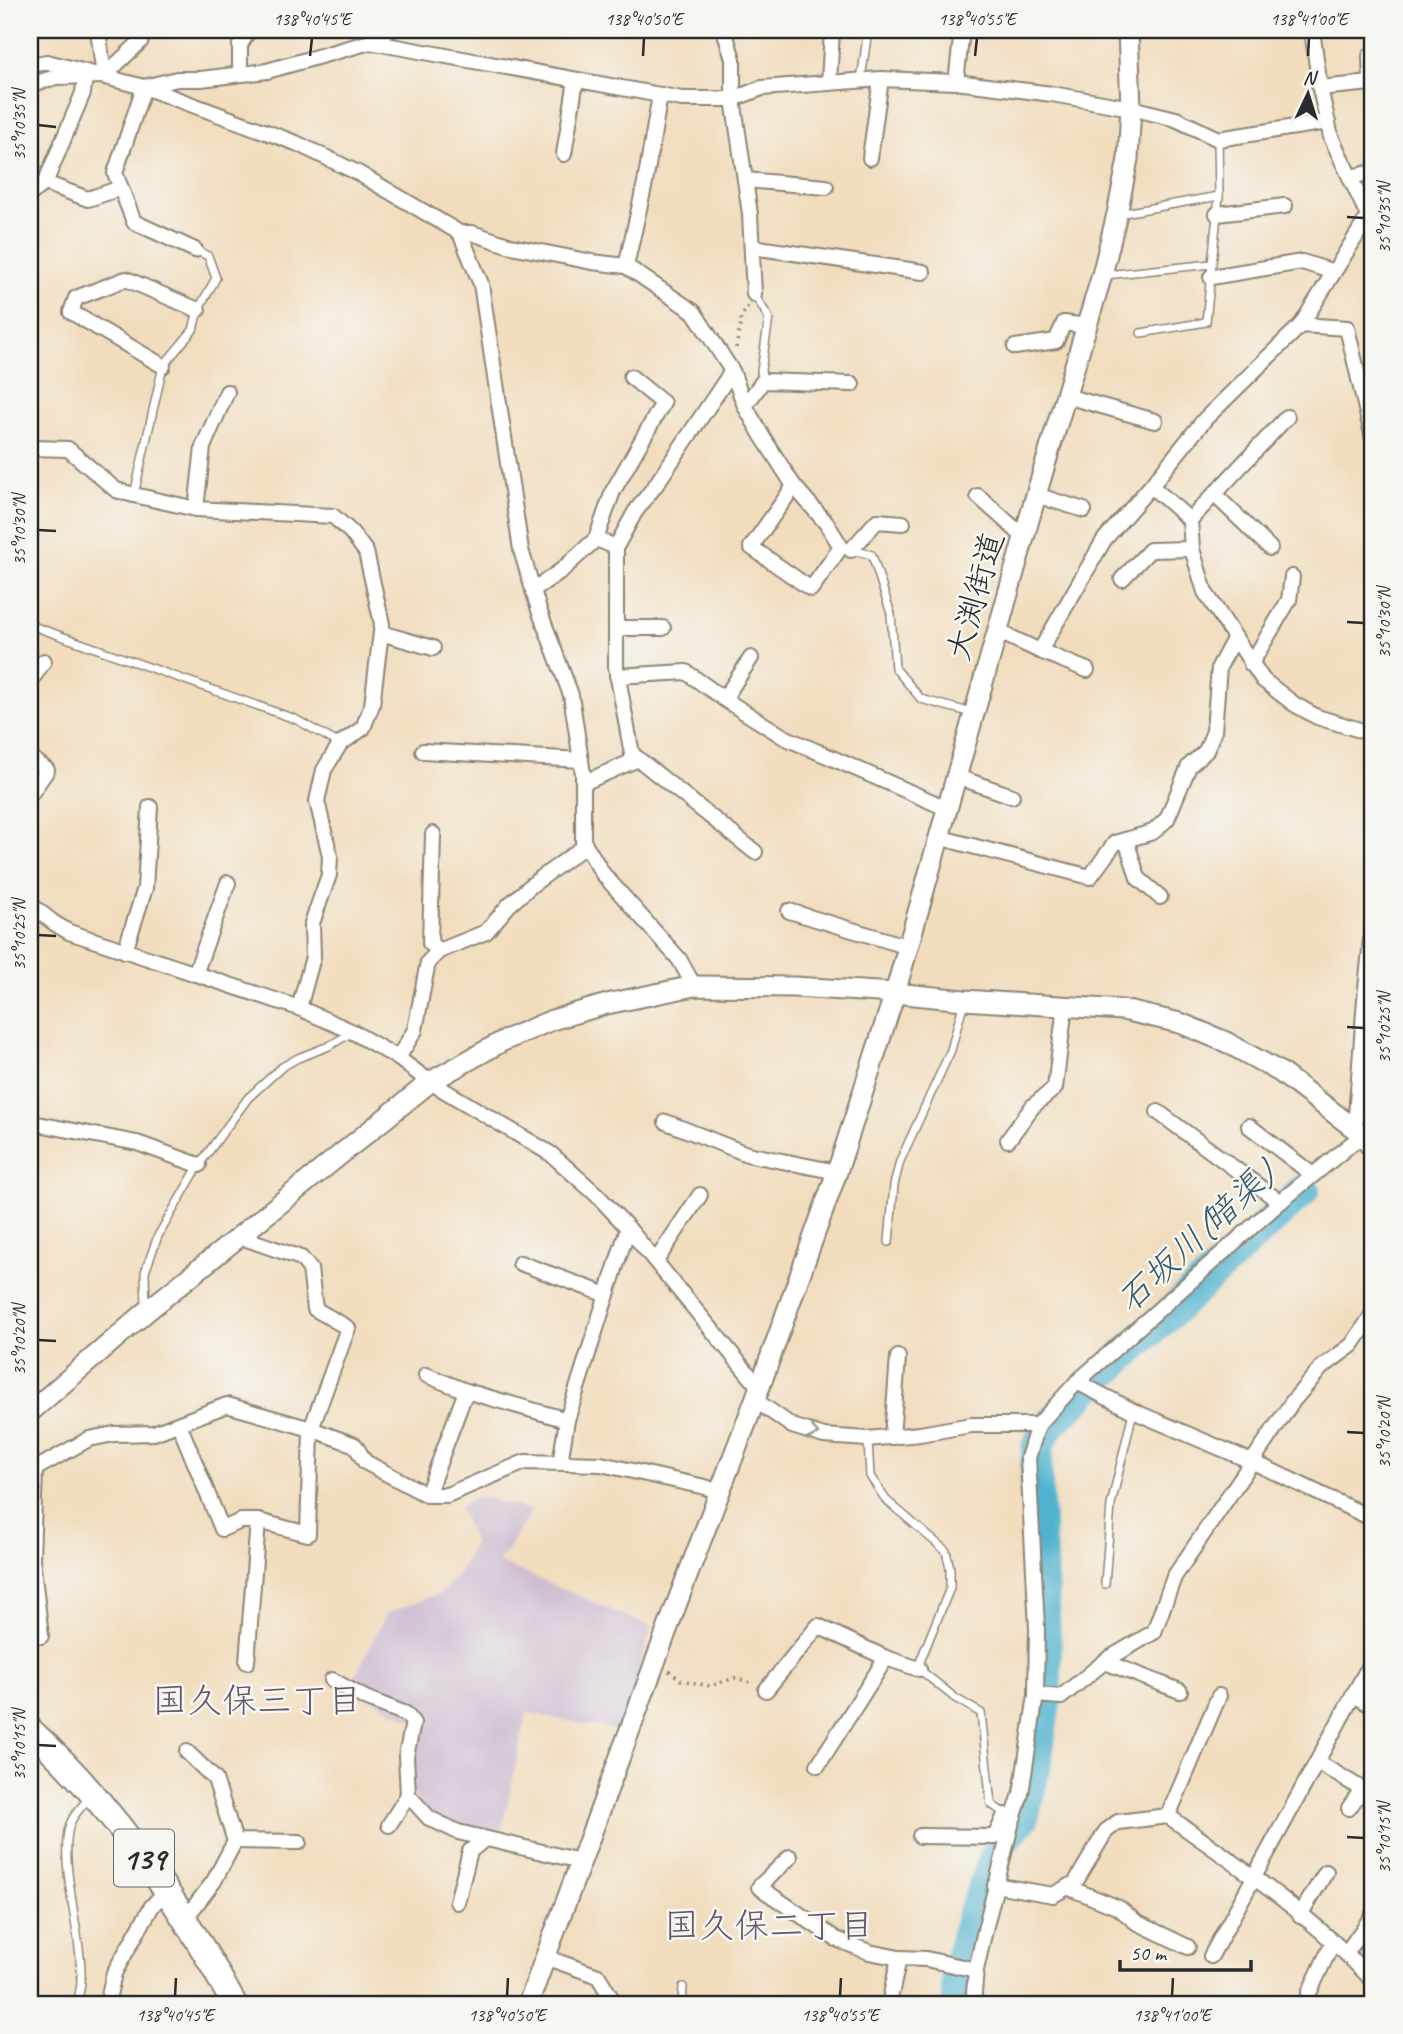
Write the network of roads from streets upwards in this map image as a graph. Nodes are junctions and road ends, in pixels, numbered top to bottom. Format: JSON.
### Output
{"nodes":[{"id":1,"x":98,"y":30,"type":"edge"},
{"id":2,"x":146,"y":30,"type":"edge"},
{"id":3,"x":248,"y":30,"type":"edge"},
{"id":4,"x":391,"y":30,"type":"edge"},
{"id":5,"x":724,"y":30,"type":"edge"},
{"id":6,"x":832,"y":30,"type":"edge"},
{"id":7,"x":962,"y":30,"type":"edge"},
{"id":8,"x":1128,"y":30,"type":"edge"},
{"id":9,"x":1312,"y":30,"type":"edge"},
{"id":10,"x":370,"y":42,"type":"junction"},
{"id":11,"x":1370,"y":56,"type":"dead end"},
{"id":12,"x":30,"y":65,"type":"edge"},
{"id":13,"x":240,"y":74,"type":"junction"},
{"id":14,"x":104,"y":76,"type":"junction"},
{"id":15,"x":85,"y":77,"type":"junction"},
{"id":16,"x":881,"y":79,"type":"junction"},
{"id":17,"x":576,"y":80,"type":"junction"},
{"id":18,"x":956,"y":82,"type":"junction"},
{"id":19,"x":829,"y":83,"type":"junction"},
{"id":20,"x":30,"y":85,"type":"edge"},
{"id":21,"x":144,"y":87,"type":"junction"},
{"id":22,"x":1320,"y":88,"type":"junction"},
{"id":23,"x":660,"y":95,"type":"junction"},
{"id":24,"x":733,"y":99,"type":"junction"},
{"id":25,"x":1131,"y":108,"type":"junction"},
{"id":26,"x":1328,"y":122,"type":"junction"},
{"id":27,"x":564,"y":154,"type":"dead end"},
{"id":28,"x":870,"y":158,"type":"dead end"},
{"id":29,"x":1373,"y":172,"type":"edge"},
{"id":30,"x":1350,"y":177,"type":"junction"},
{"id":31,"x":745,"y":180,"type":"junction"},
{"id":32,"x":45,"y":183,"type":"junction"},
{"id":33,"x":827,"y":187,"type":"dead end"},
{"id":34,"x":121,"y":188,"type":"junction"},
{"id":35,"x":30,"y":194,"type":"edge"},
{"id":36,"x":1284,"y":206,"type":"dead end"},
{"id":37,"x":1217,"y":214,"type":"road end"},
{"id":38,"x":1371,"y":222,"type":"edge"},
{"id":39,"x":460,"y":233,"type":"junction"},
{"id":40,"x":752,"y":247,"type":"junction"},
{"id":41,"x":195,"y":250,"type":"road end"},
{"id":42,"x":626,"y":266,"type":"junction"},
{"id":43,"x":1211,"y":271,"type":"road end"},
{"id":44,"x":923,"y":272,"type":"dead end"},
{"id":45,"x":1334,"y":272,"type":"junction"},
{"id":46,"x":754,"y":294,"type":"road end"},
{"id":47,"x":198,"y":310,"type":"road end"},
{"id":48,"x":1301,"y":325,"type":"junction"},
{"id":49,"x":1087,"y":326,"type":"junction"},
{"id":50,"x":1015,"y":347,"type":"dead end"},
{"id":51,"x":163,"y":366,"type":"road end"},
{"id":52,"x":732,"y":371,"type":"junction"},
{"id":53,"x":631,"y":377,"type":"dead end"},
{"id":54,"x":852,"y":384,"type":"dead end"},
{"id":55,"x":227,"y":391,"type":"dead end"},
{"id":56,"x":1066,"y":396,"type":"junction"},
{"id":57,"x":745,"y":406,"type":"junction"},
{"id":58,"x":1287,"y":417,"type":"dead end"},
{"id":59,"x":1155,"y":421,"type":"dead end"},
{"id":60,"x":1373,"y":439,"type":"edge"},
{"id":61,"x":30,"y":448,"type":"edge"},
{"id":62,"x":794,"y":486,"type":"junction"},
{"id":63,"x":1150,"y":486,"type":"junction"},
{"id":64,"x":1036,"y":495,"type":"junction"},
{"id":65,"x":1215,"y":495,"type":"junction"},
{"id":66,"x":978,"y":496,"type":"dead end"},
{"id":67,"x":196,"y":509,"type":"junction"},
{"id":68,"x":1084,"y":510,"type":"dead end"},
{"id":69,"x":1190,"y":520,"type":"junction"},
{"id":70,"x":903,"y":523,"type":"dead end"},
{"id":71,"x":1024,"y":537,"type":"junction"},
{"id":72,"x":596,"y":540,"type":"junction"},
{"id":73,"x":617,"y":547,"type":"junction"},
{"id":74,"x":846,"y":548,"type":"junction"},
{"id":75,"x":1270,"y":548,"type":"dead end"},
{"id":76,"x":1192,"y":549,"type":"junction"},
{"id":77,"x":1292,"y":577,"type":"dead end"},
{"id":78,"x":1122,"y":579,"type":"dead end"},
{"id":79,"x":533,"y":590,"type":"junction"},
{"id":80,"x":616,"y":628,"type":"junction"},
{"id":81,"x":663,"y":628,"type":"dead end"},
{"id":82,"x":998,"y":631,"type":"junction"},
{"id":83,"x":381,"y":633,"type":"junction"},
{"id":84,"x":1235,"y":637,"type":"junction"},
{"id":85,"x":433,"y":648,"type":"dead end"},
{"id":86,"x":1040,"y":651,"type":"junction"},
{"id":87,"x":751,"y":658,"type":"dead end"},
{"id":88,"x":44,"y":661,"type":"dead end"},
{"id":89,"x":1251,"y":664,"type":"junction"},
{"id":90,"x":1087,"y":670,"type":"dead end"},
{"id":91,"x":617,"y":677,"type":"junction"},
{"id":92,"x":30,"y":682,"type":"edge"},
{"id":93,"x":724,"y":699,"type":"junction"},
{"id":94,"x":1373,"y":734,"type":"edge"},
{"id":95,"x":423,"y":751,"type":"dead end"},
{"id":96,"x":30,"y":757,"type":"edge"},
{"id":97,"x":638,"y":759,"type":"junction"},
{"id":98,"x":581,"y":760,"type":"junction"},
{"id":99,"x":956,"y":776,"type":"junction"},
{"id":100,"x":583,"y":783,"type":"junction"},
{"id":101,"x":30,"y":795,"type":"edge"},
{"id":102,"x":1012,"y":796,"type":"dead end"},
{"id":103,"x":150,"y":807,"type":"dead end"},
{"id":104,"x":946,"y":808,"type":"junction"},
{"id":105,"x":433,"y":834,"type":"dead end"},
{"id":106,"x":939,"y":838,"type":"junction"},
{"id":107,"x":1126,"y":840,"type":"junction"},
{"id":108,"x":585,"y":846,"type":"junction"},
{"id":109,"x":755,"y":852,"type":"dead end"},
{"id":110,"x":228,"y":883,"type":"dead end"},
{"id":111,"x":1160,"y":897,"type":"dead end"},
{"id":112,"x":30,"y":904,"type":"edge"},
{"id":113,"x":789,"y":911,"type":"dead end"},
{"id":114,"x":1373,"y":920,"type":"edge"},
{"id":115,"x":909,"y":947,"type":"junction"},
{"id":116,"x":125,"y":951,"type":"junction"},
{"id":117,"x":439,"y":951,"type":"junction"},
{"id":118,"x":194,"y":974,"type":"junction"},
{"id":119,"x":694,"y":986,"type":"junction"},
{"id":120,"x":895,"y":993,"type":"junction"},
{"id":121,"x":1065,"y":1006,"type":"junction"},
{"id":122,"x":299,"y":1008,"type":"junction"},
{"id":123,"x":1368,"y":1051,"type":"edge"},
{"id":124,"x":398,"y":1058,"type":"junction"},
{"id":125,"x":430,"y":1082,"type":"junction"},
{"id":126,"x":1158,"y":1112,"type":"dead end"},
{"id":127,"x":666,"y":1122,"type":"dead end"},
{"id":128,"x":38,"y":1124,"type":"dead end"},
{"id":129,"x":1249,"y":1126,"type":"dead end"},
{"id":130,"x":1363,"y":1138,"type":"edge"},
{"id":131,"x":1008,"y":1140,"type":"dead end"},
{"id":132,"x":199,"y":1165,"type":"road end"},
{"id":133,"x":837,"y":1172,"type":"junction"},
{"id":134,"x":1313,"y":1175,"type":"junction"},
{"id":135,"x":700,"y":1195,"type":"dead end"},
{"id":136,"x":1280,"y":1202,"type":"junction"},
{"id":137,"x":628,"y":1228,"type":"junction"},
{"id":138,"x":241,"y":1237,"type":"junction"},
{"id":139,"x":656,"y":1261,"type":"junction"},
{"id":140,"x":520,"y":1263,"type":"dead end"},
{"id":141,"x":607,"y":1295,"type":"junction"},
{"id":142,"x":1373,"y":1314,"type":"edge"},
{"id":143,"x":898,"y":1357,"type":"dead end"},
{"id":144,"x":426,"y":1375,"type":"dead end"},
{"id":145,"x":1077,"y":1382,"type":"junction"},
{"id":146,"x":466,"y":1391,"type":"junction"},
{"id":147,"x":757,"y":1394,"type":"junction"},
{"id":148,"x":30,"y":1412,"type":"edge"},
{"id":149,"x":567,"y":1420,"type":"junction"},
{"id":150,"x":179,"y":1424,"type":"junction"},
{"id":151,"x":1038,"y":1425,"type":"junction"},
{"id":152,"x":311,"y":1429,"type":"junction"},
{"id":153,"x":892,"y":1437,"type":"junction"},
{"id":154,"x":1252,"y":1461,"type":"junction"},
{"id":155,"x":560,"y":1463,"type":"junction"},
{"id":156,"x":32,"y":1465,"type":"edge"},
{"id":157,"x":719,"y":1492,"type":"junction"},
{"id":158,"x":427,"y":1495,"type":"junction"},
{"id":159,"x":1373,"y":1519,"type":"edge"},
{"id":160,"x":258,"y":1521,"type":"junction"},
{"id":161,"x":41,"y":1636,"type":"dead end"},
{"id":162,"x":886,"y":1658,"type":"junction"},
{"id":163,"x":1373,"y":1659,"type":"edge"},
{"id":164,"x":247,"y":1662,"type":"dead end"},
{"id":165,"x":1105,"y":1662,"type":"junction"},
{"id":166,"x":919,"y":1670,"type":"road end"},
{"id":167,"x":332,"y":1680,"type":"dead end"},
{"id":168,"x":766,"y":1690,"type":"road end"},
{"id":169,"x":1180,"y":1691,"type":"dead end"},
{"id":170,"x":1036,"y":1695,"type":"junction"},
{"id":171,"x":1353,"y":1695,"type":"junction"},
{"id":172,"x":1219,"y":1696,"type":"dead end"},
{"id":173,"x":1373,"y":1707,"type":"edge"},
{"id":174,"x":30,"y":1730,"type":"edge"},
{"id":175,"x":187,"y":1752,"type":"dead end"},
{"id":176,"x":1317,"y":1762,"type":"junction"},
{"id":177,"x":818,"y":1765,"type":"dead end"},
{"id":178,"x":408,"y":1795,"type":"junction"},
{"id":179,"x":1349,"y":1808,"type":"dead end"},
{"id":180,"x":1168,"y":1816,"type":"junction"},
{"id":181,"x":1010,"y":1820,"type":"junction"},
{"id":182,"x":389,"y":1825,"type":"dead end"},
{"id":183,"x":920,"y":1836,"type":"dead end"},
{"id":184,"x":485,"y":1839,"type":"junction"},
{"id":185,"x":235,"y":1840,"type":"junction"},
{"id":186,"x":299,"y":1842,"type":"dead end"},
{"id":187,"x":790,"y":1857,"type":"dead end"},
{"id":188,"x":580,"y":1861,"type":"junction"},
{"id":189,"x":1326,"y":1872,"type":"dead end"},
{"id":190,"x":1254,"y":1877,"type":"junction"},
{"id":191,"x":995,"y":1885,"type":"junction"},
{"id":192,"x":1067,"y":1887,"type":"junction"},
{"id":193,"x":166,"y":1891,"type":"junction"},
{"id":194,"x":457,"y":1902,"type":"dead end"},
{"id":195,"x":1300,"y":1915,"type":"junction"},
{"id":196,"x":1373,"y":1915,"type":"edge"},
{"id":197,"x":185,"y":1919,"type":"junction"},
{"id":198,"x":1333,"y":1941,"type":"junction"},
{"id":199,"x":1188,"y":1947,"type":"dead end"},
{"id":200,"x":1346,"y":1952,"type":"junction"},
{"id":201,"x":1210,"y":1956,"type":"dead end"},
{"id":202,"x":545,"y":1957,"type":"junction"},
{"id":203,"x":900,"y":1958,"type":"junction"},
{"id":204,"x":976,"y":1970,"type":"junction"},
{"id":205,"x":1373,"y":1980,"type":"edge"},
{"id":206,"x":1309,"y":1993,"type":"dead end"},
{"id":207,"x":107,"y":2004,"type":"edge"},
{"id":208,"x":234,"y":2004,"type":"edge"},
{"id":209,"x":528,"y":2004,"type":"edge"},
{"id":210,"x":615,"y":2004,"type":"edge"},
{"id":211,"x":889,"y":2004,"type":"edge"},
{"id":212,"x":973,"y":2004,"type":"edge"}],
"edges":[{"from":1,"to":14,"type":"street"},
{"from":2,"to":14,"type":"street"},
{"from":3,"to":13,"type":"street"},
{"from":4,"to":10,"type":"street"},
{"from":5,"to":24,"type":"street"},
{"from":6,"to":19,"type":"street"},
{"from":7,"to":18,"type":"street"},
{"from":8,"to":25,"type":"street","name":"大渕街道"},
{"from":9,"to":22,"type":"street"},
{"from":10,"to":13,"type":"street"},
{"from":10,"to":17,"type":"street"},
{"from":11,"to":22,"type":"street"},
{"from":12,"to":14,"type":"street"},
{"from":13,"to":21,"type":"street"},
{"from":14,"to":15,"type":"street"},
{"from":14,"to":21,"type":"street"},
{"from":15,"to":20,"type":"street"},
{"from":15,"to":32,"type":"street"},
{"from":16,"to":18,"type":"street"},
{"from":16,"to":19,"type":"street"},
{"from":16,"to":28,"type":"street"},
{"from":17,"to":23,"type":"street"},
{"from":17,"to":27,"type":"street"},
{"from":18,"to":25,"type":"street"},
{"from":19,"to":24,"type":"street"},
{"from":21,"to":34,"type":"street"},
{"from":21,"to":39,"type":"street"},
{"from":22,"to":26,"type":"street"},
{"from":23,"to":24,"type":"street"},
{"from":23,"to":42,"type":"street"},
{"from":24,"to":31,"type":"street"},
{"from":25,"to":26,"type":"street"},
{"from":25,"to":49,"type":"street","name":"大渕街道"},
{"from":26,"to":30,"type":"street"},
{"from":29,"to":30,"type":"street"},
{"from":30,"to":38,"type":"street"},
{"from":31,"to":33,"type":"street"},
{"from":31,"to":40,"type":"street"},
{"from":32,"to":34,"type":"street"},
{"from":32,"to":35,"type":"street"},
{"from":34,"to":41,"type":"street"},
{"from":36,"to":37,"type":"street"},
{"from":38,"to":45,"type":"street"},
{"from":39,"to":42,"type":"street"},
{"from":39,"to":79,"type":"street"},
{"from":40,"to":44,"type":"street"},
{"from":40,"to":46,"type":"street"},
{"from":42,"to":52,"type":"street"},
{"from":43,"to":45,"type":"street"},
{"from":45,"to":48,"type":"street"},
{"from":47,"to":51,"type":"street"},
{"from":48,"to":60,"type":"street"},
{"from":48,"to":63,"type":"street"},
{"from":49,"to":50,"type":"street"},
{"from":49,"to":56,"type":"street","name":"大渕街道"},
{"from":52,"to":57,"type":"street"},
{"from":52,"to":73,"type":"street"},
{"from":53,"to":72,"type":"street"},
{"from":54,"to":57,"type":"street"},
{"from":55,"to":67,"type":"street"},
{"from":56,"to":59,"type":"street"},
{"from":56,"to":64,"type":"street","name":"大渕街道"},
{"from":57,"to":62,"type":"street"},
{"from":58,"to":65,"type":"street"},
{"from":61,"to":67,"type":"street"},
{"from":62,"to":74,"type":"street"},
{"from":62,"to":74,"type":"street"},
{"from":63,"to":69,"type":"street"},
{"from":63,"to":86,"type":"street"},
{"from":64,"to":68,"type":"street"},
{"from":64,"to":71,"type":"street","name":"大渕街道"},
{"from":65,"to":69,"type":"street"},
{"from":65,"to":75,"type":"street"},
{"from":66,"to":71,"type":"street"},
{"from":67,"to":83,"type":"street"},
{"from":69,"to":76,"type":"street"},
{"from":70,"to":74,"type":"street"},
{"from":71,"to":82,"type":"street","name":"大渕街道"},
{"from":72,"to":73,"type":"street"},
{"from":72,"to":79,"type":"street"},
{"from":73,"to":80,"type":"street"},
{"from":76,"to":78,"type":"street"},
{"from":76,"to":84,"type":"street"},
{"from":77,"to":89,"type":"street"},
{"from":79,"to":98,"type":"street"},
{"from":80,"to":81,"type":"street"},
{"from":80,"to":91,"type":"street"},
{"from":82,"to":86,"type":"street"},
{"from":82,"to":99,"type":"street","name":"大渕街道"},
{"from":83,"to":85,"type":"street"},
{"from":83,"to":122,"type":"street"},
{"from":84,"to":89,"type":"street"},
{"from":84,"to":107,"type":"street"},
{"from":86,"to":90,"type":"street"},
{"from":87,"to":93,"type":"street"},
{"from":88,"to":92,"type":"street"},
{"from":89,"to":94,"type":"street"},
{"from":91,"to":93,"type":"street"},
{"from":91,"to":97,"type":"street"},
{"from":93,"to":104,"type":"street"},
{"from":95,"to":98,"type":"street"},
{"from":96,"to":101,"type":"street"},
{"from":97,"to":100,"type":"street"},
{"from":97,"to":109,"type":"street"},
{"from":98,"to":100,"type":"street"},
{"from":99,"to":102,"type":"street"},
{"from":99,"to":104,"type":"street","name":"大渕街道"},
{"from":100,"to":108,"type":"street"},
{"from":103,"to":116,"type":"street"},
{"from":104,"to":106,"type":"street","name":"大渕街道"},
{"from":105,"to":117,"type":"street"},
{"from":106,"to":107,"type":"street"},
{"from":106,"to":115,"type":"street","name":"大渕街道"},
{"from":107,"to":111,"type":"street"},
{"from":108,"to":117,"type":"street"},
{"from":108,"to":119,"type":"street"},
{"from":110,"to":118,"type":"street"},
{"from":112,"to":116,"type":"street"},
{"from":113,"to":115,"type":"street"},
{"from":114,"to":123,"type":"street"},
{"from":115,"to":120,"type":"street","name":"大渕街道"},
{"from":116,"to":118,"type":"street"},
{"from":117,"to":124,"type":"street"},
{"from":118,"to":122,"type":"street"},
{"from":119,"to":120,"type":"street"},
{"from":119,"to":125,"type":"street"},
{"from":120,"to":121,"type":"street"},
{"from":120,"to":133,"type":"street","name":"大渕街道"},
{"from":121,"to":130,"type":"street"},
{"from":121,"to":131,"type":"street"},
{"from":122,"to":124,"type":"street"},
{"from":123,"to":130,"type":"street"},
{"from":124,"to":125,"type":"street"},
{"from":125,"to":137,"type":"street"},
{"from":125,"to":138,"type":"street"},
{"from":126,"to":136,"type":"street"},
{"from":127,"to":133,"type":"street"},
{"from":128,"to":132,"type":"street"},
{"from":129,"to":134,"type":"street"},
{"from":130,"to":134,"type":"street"},
{"from":133,"to":147,"type":"street","name":"大渕街道"},
{"from":134,"to":136,"type":"street"},
{"from":135,"to":139,"type":"street"},
{"from":136,"to":145,"type":"street"},
{"from":137,"to":139,"type":"street"},
{"from":137,"to":141,"type":"street"},
{"from":138,"to":148,"type":"street"},
{"from":138,"to":152,"type":"street"},
{"from":139,"to":147,"type":"street"},
{"from":140,"to":141,"type":"street"},
{"from":141,"to":149,"type":"street"},
{"from":142,"to":154,"type":"street"},
{"from":143,"to":153,"type":"street"},
{"from":144,"to":146,"type":"street"},
{"from":145,"to":151,"type":"street"},
{"from":145,"to":154,"type":"street"},
{"from":146,"to":149,"type":"street"},
{"from":146,"to":158,"type":"street"},
{"from":147,"to":153,"type":"street","one_way":true},
{"from":147,"to":157,"type":"street","name":"大渕街道"},
{"from":149,"to":155,"type":"street"},
{"from":150,"to":152,"type":"street"},
{"from":150,"to":156,"type":"street"},
{"from":150,"to":160,"type":"street"},
{"from":151,"to":153,"type":"street"},
{"from":151,"to":170,"type":"street"},
{"from":152,"to":158,"type":"street"},
{"from":152,"to":160,"type":"street"},
{"from":154,"to":159,"type":"street"},
{"from":154,"to":165,"type":"street"},
{"from":155,"to":157,"type":"street"},
{"from":155,"to":158,"type":"street"},
{"from":156,"to":161,"type":"street"},
{"from":157,"to":188,"type":"street","name":"大渕街道"},
{"from":160,"to":164,"type":"street"},
{"from":162,"to":166,"type":"street"},
{"from":162,"to":168,"type":"street"},
{"from":162,"to":177,"type":"street"},
{"from":163,"to":171,"type":"street"},
{"from":165,"to":169,"type":"street"},
{"from":165,"to":170,"type":"street"},
{"from":167,"to":178,"type":"street"},
{"from":170,"to":181,"type":"street"},
{"from":171,"to":173,"type":"street"},
{"from":171,"to":176,"type":"street"},
{"from":172,"to":180,"type":"street"},
{"from":174,"to":193,"type":"highway","number":"139"},
{"from":175,"to":185,"type":"street"},
{"from":176,"to":179,"type":"street"},
{"from":176,"to":190,"type":"street"},
{"from":178,"to":182,"type":"street"},
{"from":178,"to":184,"type":"street"},
{"from":180,"to":190,"type":"street"},
{"from":180,"to":192,"type":"street"},
{"from":181,"to":183,"type":"street"},
{"from":181,"to":191,"type":"street"},
{"from":184,"to":188,"type":"street"},
{"from":184,"to":194,"type":"street"},
{"from":185,"to":186,"type":"street"},
{"from":185,"to":197,"type":"street"},
{"from":187,"to":203,"type":"street"},
{"from":188,"to":202,"type":"street","name":"大渕街道"},
{"from":189,"to":195,"type":"street"},
{"from":190,"to":195,"type":"street"},
{"from":190,"to":201,"type":"street"},
{"from":191,"to":192,"type":"street"},
{"from":191,"to":204,"type":"street"},
{"from":192,"to":199,"type":"street"},
{"from":193,"to":197,"type":"highway","number":"139"},
{"from":193,"to":207,"type":"street"},
{"from":195,"to":198,"type":"street"},
{"from":196,"to":200,"type":"street"},
{"from":197,"to":208,"type":"highway","number":"139"},
{"from":198,"to":200,"type":"street"},
{"from":198,"to":206,"type":"street"},
{"from":200,"to":205,"type":"street"},
{"from":202,"to":209,"type":"street","name":"大渕街道"},
{"from":202,"to":210,"type":"street"},
{"from":203,"to":204,"type":"street"},
{"from":203,"to":211,"type":"street"},
{"from":204,"to":212,"type":"street"}]}
